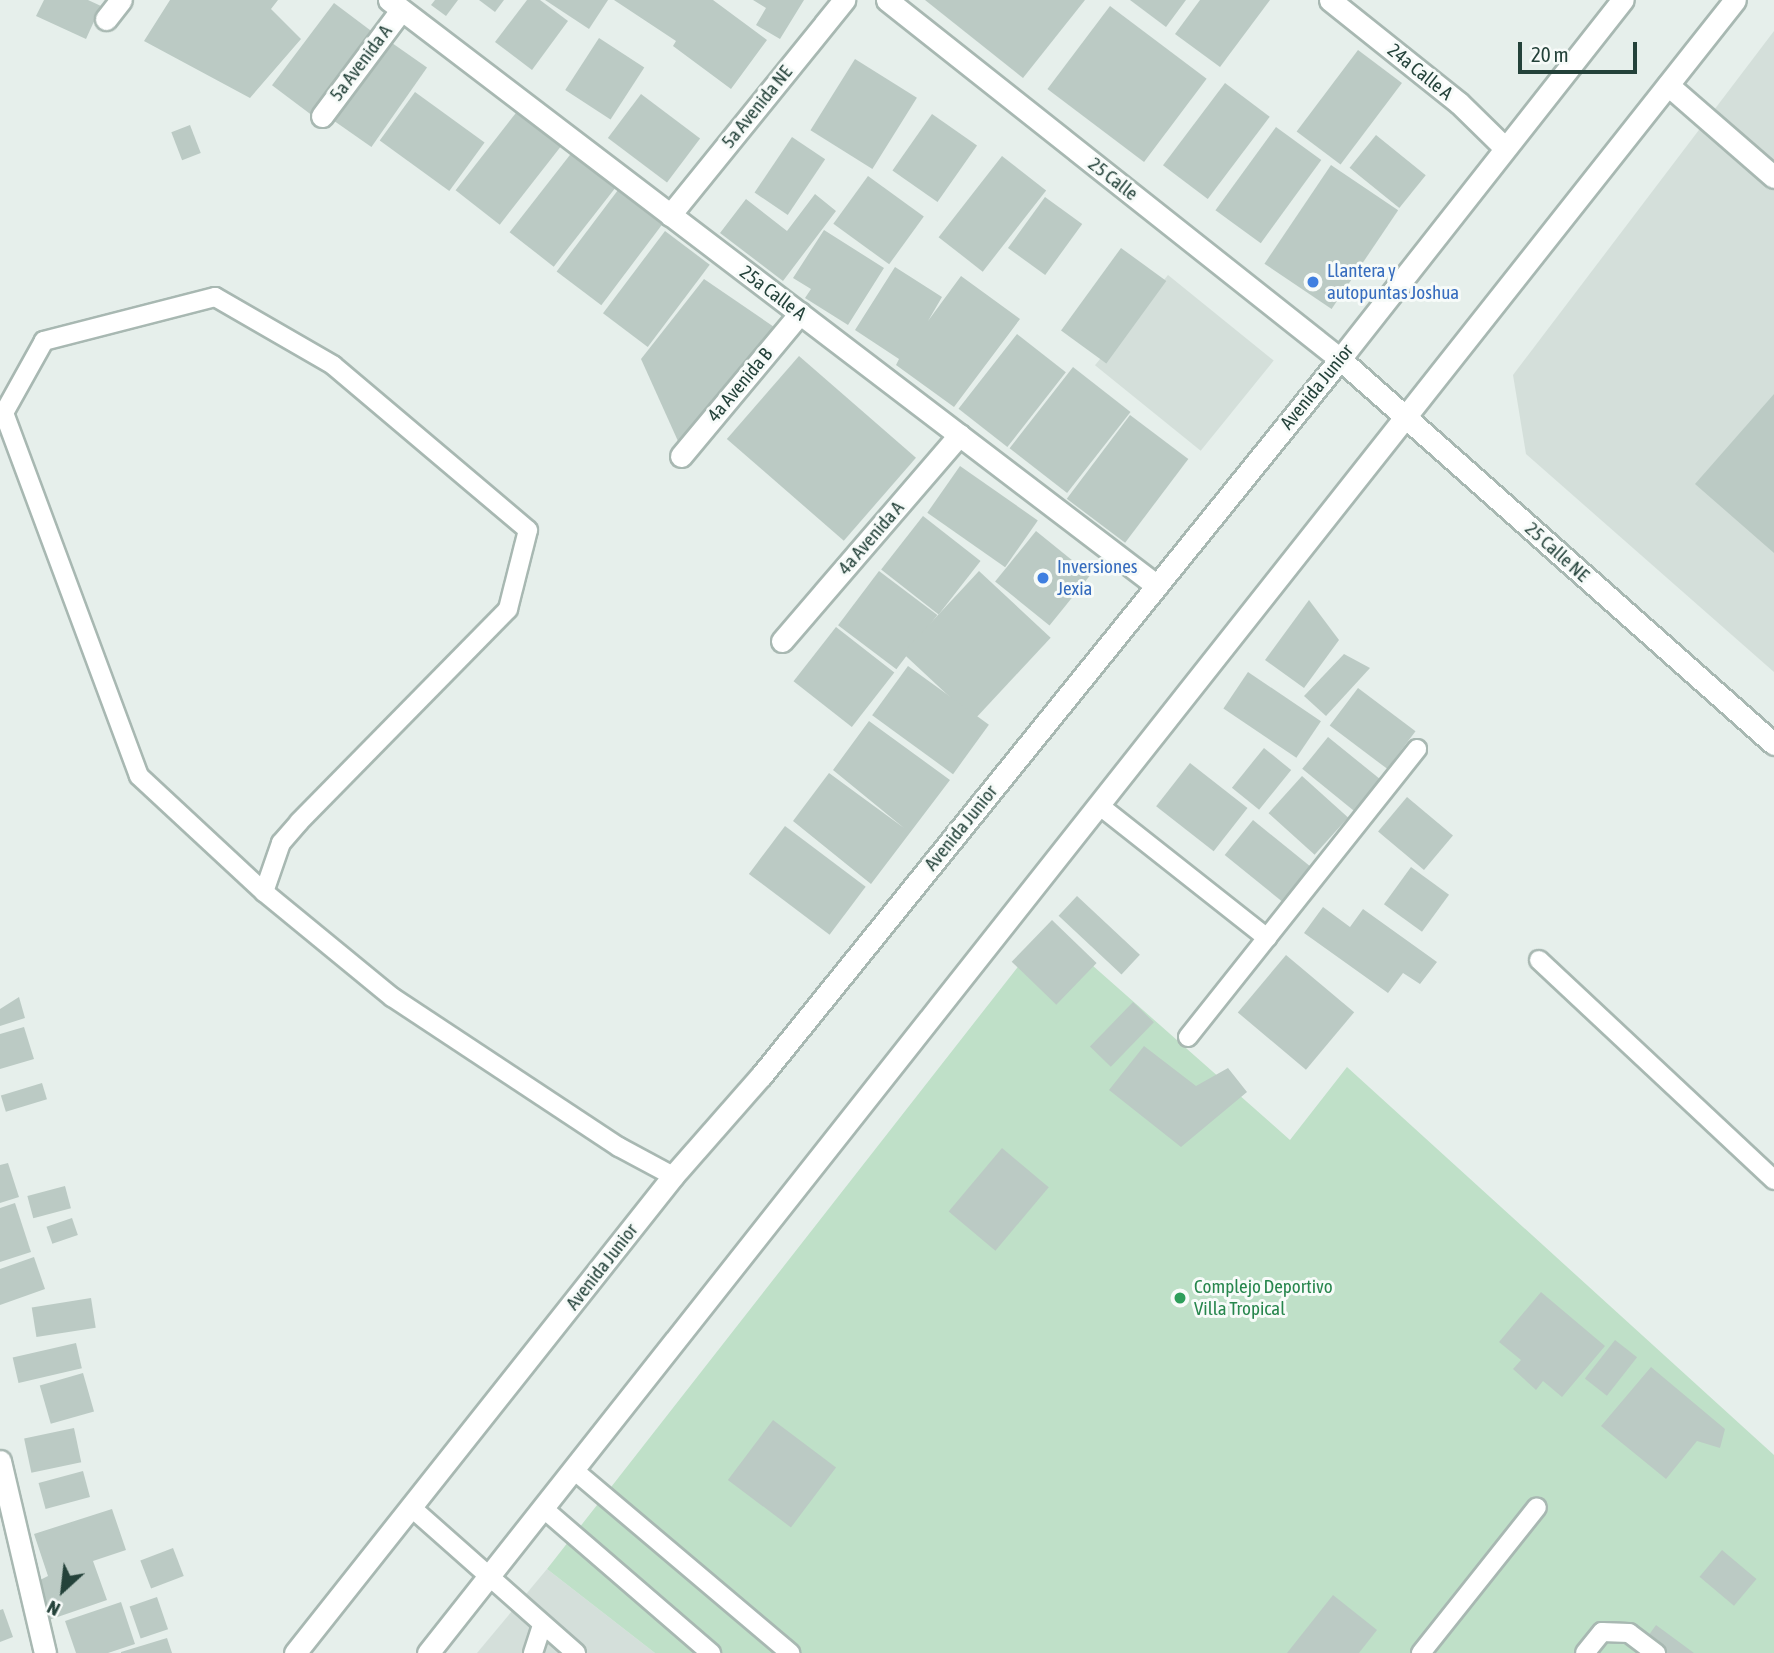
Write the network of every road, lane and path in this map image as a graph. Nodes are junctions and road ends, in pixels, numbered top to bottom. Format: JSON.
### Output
{"nodes":[{"id":1,"x":121,"y":0,"type":"edge"},
{"id":2,"x":844,"y":0,"type":"edge"},
{"id":3,"x":887,"y":0,"type":"edge"},
{"id":4,"x":1330,"y":0,"type":"edge"},
{"id":5,"x":1622,"y":0,"type":"edge"},
{"id":6,"x":1735,"y":0,"type":"edge"},
{"id":7,"x":395,"y":5,"type":"edge"},
{"id":8,"x":106,"y":19,"type":"dead end"},
{"id":9,"x":1668,"y":85,"type":"junction"},
{"id":10,"x":321,"y":116,"type":"dead end"},
{"id":11,"x":1505,"y":148,"type":"junction"},
{"id":12,"x":1774,"y":177,"type":"edge"},
{"id":13,"x":670,"y":215,"type":"junction"},
{"id":14,"x":800,"y":313,"type":"junction"},
{"id":15,"x":1340,"y":359,"type":"junction"},
{"id":16,"x":1407,"y":419,"type":"junction"},
{"id":17,"x":959,"y":436,"type":"junction"},
{"id":18,"x":681,"y":456,"type":"dead end"},
{"id":19,"x":1157,"y":586,"type":"junction"},
{"id":20,"x":782,"y":641,"type":"dead end"},
{"id":21,"x":1774,"y":744,"type":"edge"},
{"id":22,"x":1417,"y":750,"type":"dead end"},
{"id":23,"x":1100,"y":806,"type":"junction"},
{"id":24,"x":264,"y":892,"type":"junction"},
{"id":25,"x":1267,"y":938,"type":"junction"},
{"id":26,"x":1539,"y":960,"type":"dead end"},
{"id":27,"x":1188,"y":1037,"type":"dead end"},
{"id":28,"x":673,"y":1176,"type":"junction"},
{"id":29,"x":1774,"y":1180,"type":"edge"},
{"id":30,"x":0,"y":1461,"type":"edge"},
{"id":31,"x":575,"y":1471,"type":"junction"},
{"id":32,"x":1537,"y":1507,"type":"dead end"},
{"id":33,"x":412,"y":1508,"type":"junction"},
{"id":34,"x":544,"y":1509,"type":"junction"},
{"id":35,"x":493,"y":1574,"type":"junction"},
{"id":36,"x":542,"y":1625,"type":"junction"},
{"id":37,"x":45,"y":1653,"type":"edge"},
{"id":38,"x":295,"y":1653,"type":"edge"},
{"id":39,"x":428,"y":1653,"type":"edge"},
{"id":40,"x":533,"y":1653,"type":"edge"},
{"id":41,"x":576,"y":1653,"type":"edge"},
{"id":42,"x":711,"y":1653,"type":"edge"},
{"id":43,"x":790,"y":1653,"type":"edge"},
{"id":44,"x":1421,"y":1653,"type":"edge"},
{"id":45,"x":1585,"y":1653,"type":"edge"},
{"id":46,"x":1656,"y":1653,"type":"edge"}],
"edges":[{"from":1,"to":8,"type":"main road"},
{"from":2,"to":13,"type":"main road","name":"5a Avenida NE"},
{"from":3,"to":15,"type":"main road","name":"25 Calle"},
{"from":4,"to":11,"type":"main road","name":"24a Calle A"},
{"from":5,"to":11,"type":"main road","name":"Avenida Junior"},
{"from":6,"to":9,"type":"main road"},
{"from":7,"to":10,"type":"main road","name":"5a Avenida A"},
{"from":7,"to":13,"type":"main road","name":"25a Calle A"},
{"from":9,"to":12,"type":"main road"},
{"from":9,"to":16,"type":"main road"},
{"from":11,"to":15,"type":"main road","name":"Avenida Junior"},
{"from":13,"to":14,"type":"main road","name":"25a Calle A"},
{"from":14,"to":17,"type":"main road","name":"25a Calle A"},
{"from":14,"to":18,"type":"main road","name":"4a Avenida B"},
{"from":15,"to":16,"type":"main road","name":"25 Calle NE"},
{"from":15,"to":19,"type":"main road","name":"Avenida Junior"},
{"from":16,"to":21,"type":"main road","name":"25 Calle NE"},
{"from":16,"to":23,"type":"main road"},
{"from":17,"to":19,"type":"main road","name":"25a Calle A"},
{"from":17,"to":20,"type":"main road","name":"4a Avenida A"},
{"from":19,"to":28,"type":"main road","name":"Avenida Junior"},
{"from":22,"to":25,"type":"lane"},
{"from":23,"to":25,"type":"lane"},
{"from":23,"to":31,"type":"main road"},
{"from":24,"to":24,"type":"lane"},
{"from":24,"to":28,"type":"lane"},
{"from":25,"to":27,"type":"lane"},
{"from":26,"to":29,"type":"lane"},
{"from":28,"to":33,"type":"main road","name":"Avenida Junior"},
{"from":30,"to":37,"type":"main road"},
{"from":31,"to":34,"type":"main road"},
{"from":31,"to":43,"type":"lane"},
{"from":32,"to":44,"type":"lane"},
{"from":33,"to":35,"type":"lane"},
{"from":33,"to":38,"type":"main road","name":"Avenida Junior"},
{"from":34,"to":35,"type":"main road"},
{"from":34,"to":42,"type":"lane"},
{"from":35,"to":36,"type":"lane"},
{"from":35,"to":39,"type":"main road"},
{"from":36,"to":40,"type":"lane"},
{"from":36,"to":41,"type":"lane"},
{"from":45,"to":46,"type":"lane"}]}
